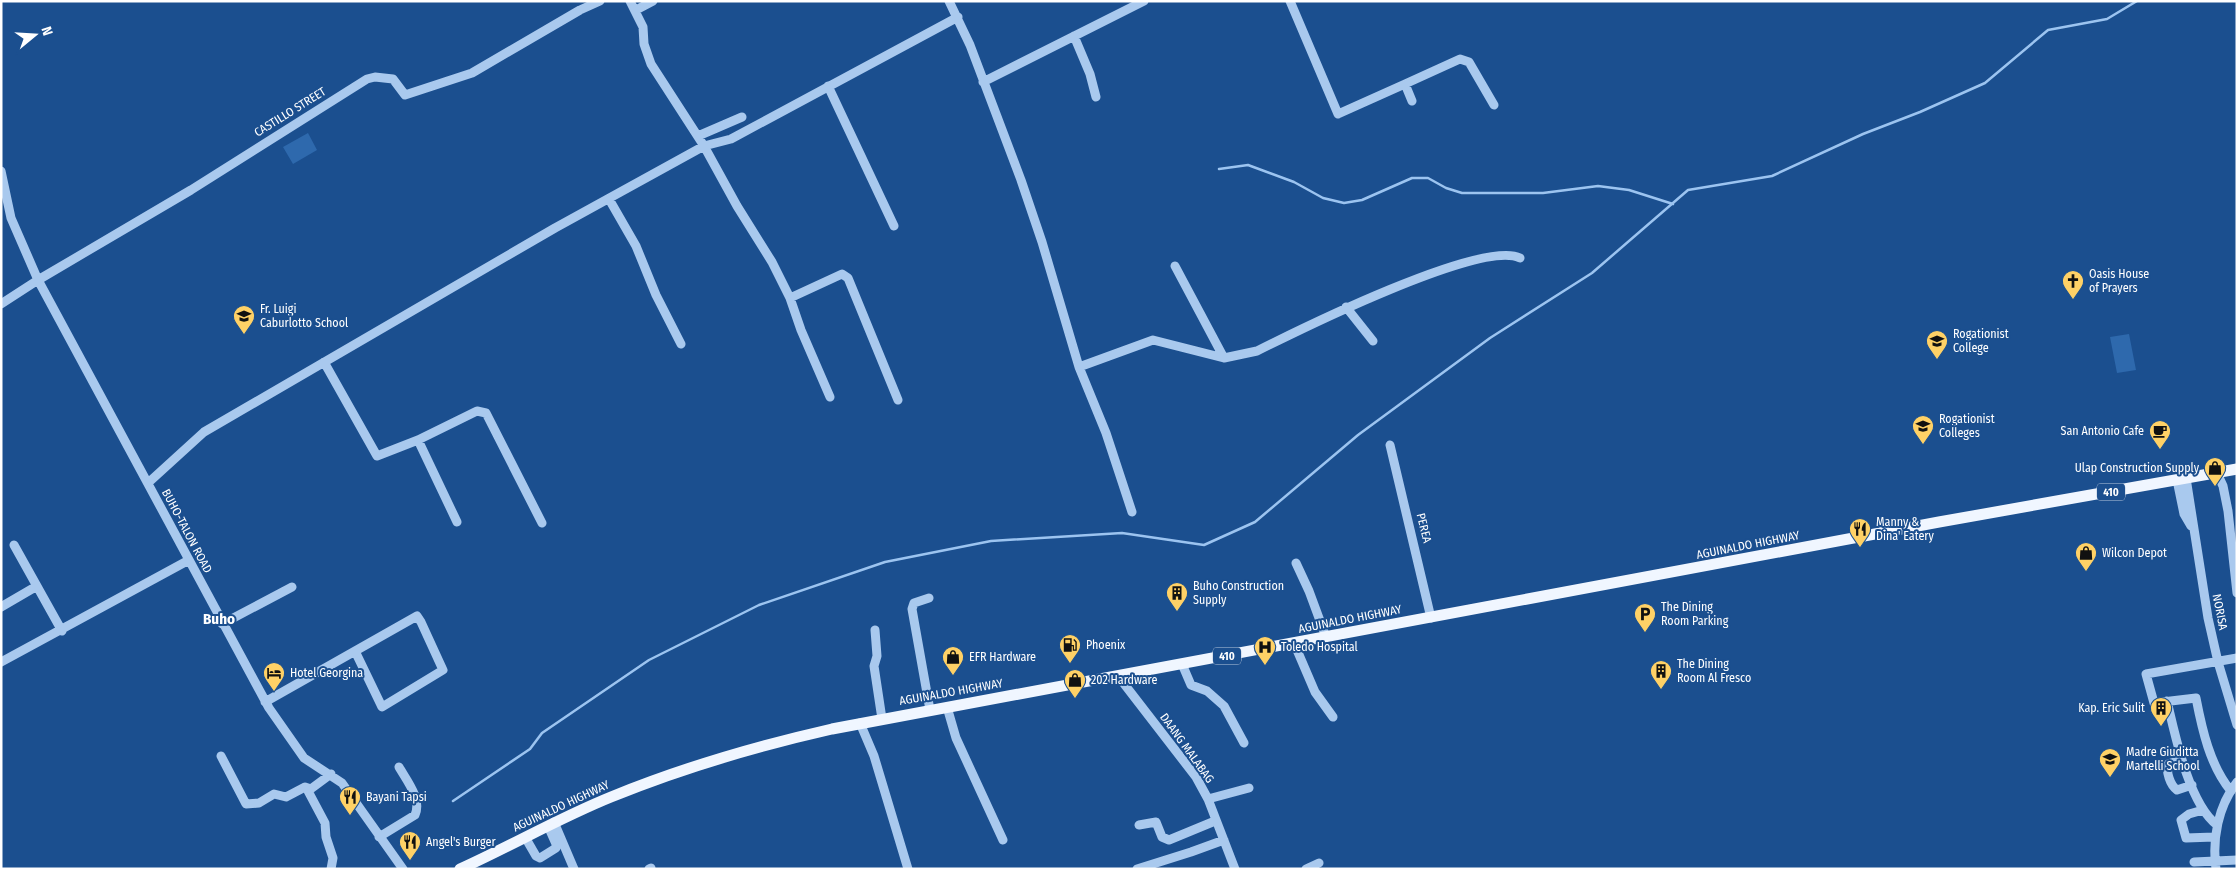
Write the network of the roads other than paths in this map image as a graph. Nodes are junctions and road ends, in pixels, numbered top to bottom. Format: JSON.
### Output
{"nodes":[{"id":1,"x":600,"y":1,"type":"edge"},
{"id":2,"x":630,"y":1,"type":"edge"},
{"id":3,"x":653,"y":1,"type":"edge"},
{"id":4,"x":949,"y":1,"type":"edge"},
{"id":5,"x":1290,"y":1,"type":"edge"},
{"id":6,"x":1140,"y":2,"type":"edge"},
{"id":7,"x":636,"y":10,"type":"junction"},
{"id":8,"x":958,"y":17,"type":"junction"},
{"id":9,"x":1074,"y":36,"type":"junction"},
{"id":10,"x":983,"y":82,"type":"junction"},
{"id":11,"x":1405,"y":84,"type":"junction"},
{"id":12,"x":828,"y":86,"type":"junction"},
{"id":13,"x":1096,"y":97,"type":"dead end"},
{"id":14,"x":1412,"y":102,"type":"dead end"},
{"id":15,"x":1494,"y":105,"type":"dead end"},
{"id":16,"x":742,"y":117,"type":"dead end"},
{"id":17,"x":698,"y":136,"type":"junction"},
{"id":18,"x":704,"y":146,"type":"junction"},
{"id":19,"x":1,"y":172,"type":"edge"},
{"id":20,"x":609,"y":198,"type":"junction"},
{"id":21,"x":894,"y":226,"type":"dead end"},
{"id":22,"x":1520,"y":258,"type":"dead end"},
{"id":23,"x":1176,"y":266,"type":"dead end"},
{"id":24,"x":38,"y":280,"type":"junction"},
{"id":25,"x":790,"y":298,"type":"junction"},
{"id":26,"x":1,"y":304,"type":"edge"},
{"id":27,"x":1346,"y":307,"type":"junction"},
{"id":28,"x":1373,"y":341,"type":"dead end"},
{"id":29,"x":681,"y":344,"type":"dead end"},
{"id":30,"x":1224,"y":358,"type":"junction"},
{"id":31,"x":324,"y":362,"type":"junction"},
{"id":32,"x":1079,"y":367,"type":"junction"},
{"id":33,"x":830,"y":397,"type":"dead end"},
{"id":34,"x":898,"y":400,"type":"dead end"},
{"id":35,"x":418,"y":440,"type":"junction"},
{"id":36,"x":1390,"y":445,"type":"dead end"},
{"id":37,"x":2237,"y":469,"type":"edge"},
{"id":38,"x":2217,"y":473,"type":"junction"},
{"id":39,"x":2182,"y":479,"type":"junction"},
{"id":40,"x":148,"y":483,"type":"junction"},
{"id":41,"x":1132,"y":512,"type":"dead end"},
{"id":42,"x":457,"y":522,"type":"dead end"},
{"id":43,"x":542,"y":524,"type":"dead end"},
{"id":44,"x":14,"y":545,"type":"dead end"},
{"id":45,"x":189,"y":560,"type":"junction"},
{"id":46,"x":1296,"y":563,"type":"dead end"},
{"id":47,"x":37,"y":586,"type":"junction"},
{"id":48,"x":292,"y":587,"type":"dead end"},
{"id":49,"x":2237,"y":593,"type":"edge"},
{"id":50,"x":929,"y":598,"type":"dead end"},
{"id":51,"x":1,"y":607,"type":"edge"},
{"id":52,"x":1431,"y":618,"type":"junction"},
{"id":53,"x":222,"y":624,"type":"junction"},
{"id":54,"x":875,"y":630,"type":"dead end"},
{"id":55,"x":62,"y":631,"type":"junction"},
{"id":56,"x":1326,"y":637,"type":"junction"},
{"id":57,"x":1294,"y":643,"type":"junction"},
{"id":58,"x":355,"y":651,"type":"junction"},
{"id":59,"x":2237,"y":658,"type":"edge"},
{"id":60,"x":1,"y":662,"type":"edge"},
{"id":61,"x":2218,"y":662,"type":"junction"},
{"id":62,"x":1182,"y":664,"type":"junction"},
{"id":63,"x":1118,"y":676,"type":"junction"},
{"id":64,"x":2167,"y":701,"type":"junction"},
{"id":65,"x":265,"y":702,"type":"junction"},
{"id":66,"x":947,"y":707,"type":"junction"},
{"id":67,"x":930,"y":710,"type":"junction"},
{"id":68,"x":1333,"y":717,"type":"dead end"},
{"id":69,"x":882,"y":719,"type":"junction"},
{"id":70,"x":860,"y":723,"type":"junction"},
{"id":71,"x":2237,"y":725,"type":"edge"},
{"id":72,"x":1244,"y":743,"type":"dead end"},
{"id":73,"x":221,"y":756,"type":"dead end"},
{"id":74,"x":2182,"y":760,"type":"junction"},
{"id":75,"x":399,"y":768,"type":"dead end"},
{"id":76,"x":332,"y":774,"type":"junction"},
{"id":77,"x":2237,"y":782,"type":"edge"},
{"id":78,"x":2192,"y":785,"type":"junction"},
{"id":79,"x":1249,"y":788,"type":"dead end"},
{"id":80,"x":311,"y":789,"type":"junction"},
{"id":81,"x":2231,"y":791,"type":"junction"},
{"id":82,"x":1208,"y":799,"type":"junction"},
{"id":83,"x":2203,"y":810,"type":"junction"},
{"id":84,"x":1215,"y":821,"type":"junction"},
{"id":85,"x":551,"y":824,"type":"junction"},
{"id":86,"x":1139,"y":825,"type":"dead end"},
{"id":87,"x":2217,"y":825,"type":"junction"},
{"id":88,"x":379,"y":836,"type":"junction"},
{"id":89,"x":525,"y":837,"type":"junction"},
{"id":90,"x":2214,"y":837,"type":"junction"},
{"id":91,"x":1003,"y":840,"type":"dead end"},
{"id":92,"x":1224,"y":840,"type":"junction"},
{"id":93,"x":486,"y":857,"type":"junction"},
{"id":94,"x":2237,"y":860,"type":"edge"},
{"id":95,"x":2194,"y":862,"type":"dead end"},
{"id":96,"x":1319,"y":863,"type":"dead end"},
{"id":97,"x":2215,"y":865,"type":"edge"},
{"id":98,"x":331,"y":869,"type":"edge"},
{"id":99,"x":402,"y":869,"type":"edge"},
{"id":100,"x":460,"y":869,"type":"edge"},
{"id":101,"x":469,"y":869,"type":"edge"},
{"id":102,"x":574,"y":869,"type":"edge"},
{"id":103,"x":908,"y":869,"type":"edge"},
{"id":104,"x":1137,"y":869,"type":"edge"},
{"id":105,"x":1235,"y":869,"type":"edge"},
{"id":106,"x":1306,"y":869,"type":"edge"}],
"edges":[{"from":1,"to":24,"type":"street","name":"CASTILLO STREET"},
{"from":2,"to":7,"type":"street"},
{"from":3,"to":7,"type":"street"},
{"from":4,"to":8,"type":"street"},
{"from":5,"to":11,"type":"street"},
{"from":6,"to":9,"type":"street"},
{"from":7,"to":17,"type":"street"},
{"from":8,"to":10,"type":"street"},
{"from":8,"to":12,"type":"street"},
{"from":9,"to":10,"type":"street"},
{"from":9,"to":13,"type":"street"},
{"from":10,"to":32,"type":"street"},
{"from":11,"to":14,"type":"street"},
{"from":11,"to":15,"type":"street"},
{"from":12,"to":18,"type":"street"},
{"from":12,"to":21,"type":"street"},
{"from":16,"to":17,"type":"street"},
{"from":17,"to":18,"type":"street"},
{"from":18,"to":20,"type":"street"},
{"from":18,"to":25,"type":"street"},
{"from":19,"to":24,"type":"street","name":"BUHO-TALON ROAD"},
{"from":20,"to":29,"type":"street"},
{"from":20,"to":31,"type":"street"},
{"from":22,"to":27,"type":"street"},
{"from":23,"to":30,"type":"street"},
{"from":24,"to":26,"type":"street","name":"CASTILLO STREET"},
{"from":24,"to":40,"type":"street","name":"BUHO-TALON ROAD"},
{"from":25,"to":33,"type":"street"},
{"from":25,"to":34,"type":"street"},
{"from":27,"to":28,"type":"street"},
{"from":27,"to":30,"type":"street"},
{"from":30,"to":32,"type":"street"},
{"from":31,"to":35,"type":"street"},
{"from":31,"to":40,"type":"street"},
{"from":32,"to":41,"type":"street"},
{"from":35,"to":42,"type":"street"},
{"from":35,"to":43,"type":"street"},
{"from":36,"to":52,"type":"street","name":"PEREA"},
{"from":37,"to":38,"type":"main road","name":"AGUINALDO HIGHWAY","number":"410"},
{"from":38,"to":39,"type":"main road","name":"AGUINALDO HIGHWAY","number":"410"},
{"from":38,"to":49,"type":"street"},
{"from":39,"to":52,"type":"main road","name":"AGUINALDO HIGHWAY","number":"410"},
{"from":39,"to":61,"type":"street","name":"NORISA"},
{"from":40,"to":45,"type":"street","name":"BUHO-TALON ROAD"},
{"from":44,"to":47,"type":"street"},
{"from":45,"to":53,"type":"street","name":"BUHO-TALON ROAD"},
{"from":45,"to":55,"type":"street"},
{"from":46,"to":56,"type":"street"},
{"from":47,"to":51,"type":"street"},
{"from":47,"to":55,"type":"street"},
{"from":48,"to":53,"type":"street"},
{"from":50,"to":67,"type":"street"},
{"from":52,"to":56,"type":"main road","name":"AGUINALDO HIGHWAY","number":"410"},
{"from":53,"to":65,"type":"street","name":"BUHO-TALON ROAD"},
{"from":54,"to":69,"type":"street"},
{"from":55,"to":60,"type":"street"},
{"from":56,"to":57,"type":"main road","name":"AGUINALDO HIGHWAY","number":"410"},
{"from":57,"to":62,"type":"main road","name":"AGUINALDO HIGHWAY","number":"410"},
{"from":57,"to":68,"type":"street"},
{"from":58,"to":58,"type":"street"},
{"from":58,"to":65,"type":"street"},
{"from":59,"to":61,"type":"street"},
{"from":61,"to":64,"type":"street"},
{"from":61,"to":71,"type":"street","name":"NORISA"},
{"from":62,"to":63,"type":"main road","name":"AGUINALDO HIGHWAY","number":"410"},
{"from":62,"to":72,"type":"street"},
{"from":63,"to":66,"type":"main road","name":"AGUINALDO HIGHWAY","number":"410"},
{"from":63,"to":82,"type":"street","name":"DAANG MALABAG"},
{"from":64,"to":74,"type":"street"},
{"from":64,"to":81,"type":"street"},
{"from":65,"to":76,"type":"street","name":"BUHO-TALON ROAD"},
{"from":66,"to":67,"type":"main road","name":"AGUINALDO HIGHWAY","number":"410"},
{"from":66,"to":91,"type":"street"},
{"from":67,"to":69,"type":"main road","name":"AGUINALDO HIGHWAY","number":"410"},
{"from":69,"to":70,"type":"main road","name":"AGUINALDO HIGHWAY","number":"410"},
{"from":70,"to":85,"type":"main road","name":"AGUINALDO HIGHWAY","number":"410"},
{"from":70,"to":103,"type":"street"},
{"from":73,"to":80,"type":"street"},
{"from":74,"to":78,"type":"street"},
{"from":74,"to":78,"type":"street"},
{"from":75,"to":88,"type":"street"},
{"from":76,"to":80,"type":"street"},
{"from":76,"to":88,"type":"street","name":"BUHO-TALON ROAD"},
{"from":77,"to":81,"type":"street"},
{"from":78,"to":83,"type":"street"},
{"from":79,"to":82,"type":"street"},
{"from":80,"to":98,"type":"street"},
{"from":81,"to":87,"type":"street"},
{"from":82,"to":84,"type":"street","name":"DAANG MALABAG"},
{"from":83,"to":87,"type":"street"},
{"from":83,"to":90,"type":"street"},
{"from":84,"to":86,"type":"street"},
{"from":84,"to":92,"type":"street","name":"DAANG MALABAG"},
{"from":85,"to":89,"type":"main road","name":"AGUINALDO HIGHWAY","number":"410"},
{"from":85,"to":89,"type":"street"},
{"from":85,"to":102,"type":"street"},
{"from":87,"to":90,"type":"street"},
{"from":88,"to":99,"type":"street","name":"BUHO-TALON ROAD"},
{"from":89,"to":93,"type":"main road","name":"AGUINALDO HIGHWAY","number":"410"},
{"from":90,"to":97,"type":"street"},
{"from":92,"to":104,"type":"street"},
{"from":92,"to":105,"type":"street","name":"DAANG MALABAG"},
{"from":93,"to":100,"type":"main road","name":"AGUINALDO HIGHWAY","number":"410"},
{"from":93,"to":101,"type":"main road","name":"AGUINALDO HIGHWAY","number":"410"},
{"from":94,"to":97,"type":"street"},
{"from":95,"to":97,"type":"street"},
{"from":96,"to":106,"type":"street"}]}
